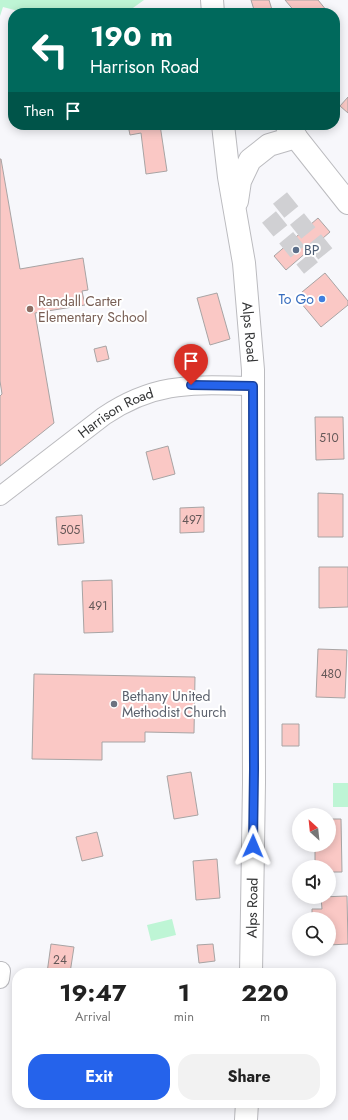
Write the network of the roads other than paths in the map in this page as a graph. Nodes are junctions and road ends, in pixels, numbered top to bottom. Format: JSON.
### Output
{"nodes":[{"id":1,"x":224,"y":130,"type":"edge"},
{"id":2,"x":291,"y":131,"type":"edge"},
{"id":3,"x":348,"y":203,"type":"edge"},
{"id":4,"x":235,"y":210,"type":"junction"},
{"id":5,"x":253,"y":386,"type":"junction"},
{"id":6,"x":0,"y":496,"type":"edge"},
{"id":7,"x":251,"y":968,"type":"edge"},
{"id":8,"x":247,"y":1108,"type":"edge"},
{"id":9,"x":246,"y":1120,"type":"edge"}],
"edges":[{"from":1,"to":4,"type":"main road","name":"Alps Road"},
{"from":2,"to":3,"type":"main road"},
{"from":2,"to":4,"type":"main road"},
{"from":4,"to":5,"type":"main road","name":"Alps Road"},
{"from":5,"to":6,"type":"street","name":"Harrison Road"},
{"from":5,"to":7,"type":"main road","name":"Alps Road"},
{"from":8,"to":9,"type":"main road"}]}
